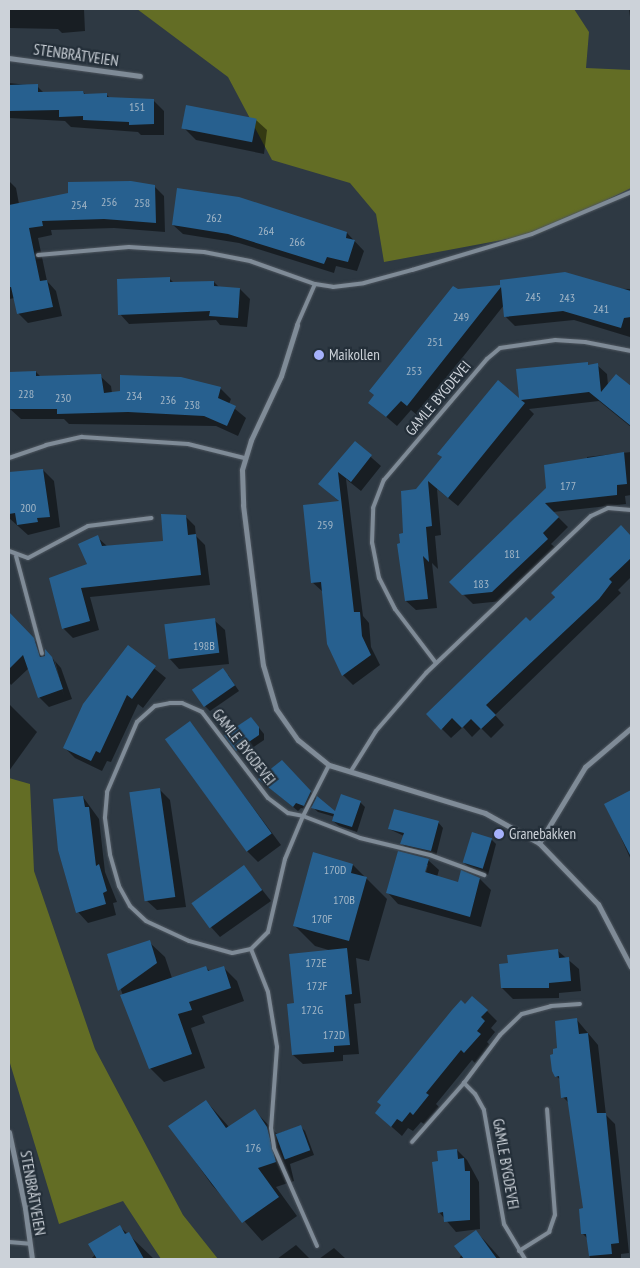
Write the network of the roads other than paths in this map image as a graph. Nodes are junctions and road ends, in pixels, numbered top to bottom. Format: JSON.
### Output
{"nodes":[{"id":1,"x":9,"y":58,"type":"edge"},
{"id":2,"x":140,"y":76,"type":"dead end"},
{"id":3,"x":631,"y":192,"type":"edge"},
{"id":4,"x":38,"y":255,"type":"dead end"},
{"id":5,"x":314,"y":284,"type":"junction"},
{"id":6,"x":297,"y":325,"type":"joint"},
{"id":7,"x":631,"y":351,"type":"edge"},
{"id":8,"x":9,"y":458,"type":"edge"},
{"id":9,"x":244,"y":458,"type":"junction"},
{"id":10,"x":631,"y":510,"type":"edge"},
{"id":11,"x":151,"y":518,"type":"dead end"},
{"id":12,"x":9,"y":551,"type":"edge"},
{"id":13,"x":16,"y":556,"type":"junction"},
{"id":14,"x":42,"y":654,"type":"dead end"},
{"id":15,"x":436,"y":663,"type":"junction"},
{"id":16,"x":631,"y":728,"type":"edge"},
{"id":17,"x":329,"y":764,"type":"junction"},
{"id":18,"x":352,"y":771,"type":"junction"},
{"id":19,"x":303,"y":816,"type":"junction"},
{"id":20,"x":539,"y":843,"type":"junction"},
{"id":21,"x":484,"y":875,"type":"dead end"},
{"id":22,"x":251,"y":949,"type":"junction"},
{"id":23,"x":631,"y":967,"type":"edge"},
{"id":24,"x":580,"y":1004,"type":"dead end"},
{"id":25,"x":464,"y":1083,"type":"junction"},
{"id":26,"x":547,"y":1109,"type":"dead end"},
{"id":27,"x":9,"y":1132,"type":"edge"},
{"id":28,"x":412,"y":1142,"type":"dead end"},
{"id":29,"x":9,"y":1242,"type":"edge"},
{"id":30,"x":30,"y":1244,"type":"junction"},
{"id":31,"x":317,"y":1246,"type":"dead end"},
{"id":32,"x":520,"y":1251,"type":"junction"},
{"id":33,"x":32,"y":1259,"type":"edge"},
{"id":34,"x":525,"y":1259,"type":"edge"}],
"edges":[{"from":1,"to":2,"type":"street","name":"STENBRÅTVEIEN"},
{"from":3,"to":5,"type":"lane"},
{"from":4,"to":5,"type":"lane"},
{"from":5,"to":6,"type":"lane"},
{"from":6,"to":9,"type":"street"},
{"from":7,"to":15,"type":"lane","name":"GAMLE BYGDEVEI"},
{"from":8,"to":9,"type":"lane"},
{"from":9,"to":17,"type":"street"},
{"from":10,"to":15,"type":"lane"},
{"from":11,"to":13,"type":"lane"},
{"from":12,"to":13,"type":"lane"},
{"from":13,"to":14,"type":"lane"},
{"from":15,"to":18,"type":"lane"},
{"from":16,"to":20,"type":"street"},
{"from":17,"to":18,"type":"street"},
{"from":17,"to":19,"type":"lane"},
{"from":18,"to":20,"type":"street"},
{"from":19,"to":21,"type":"lane","name":"GAMLE BYGDEVEI"},
{"from":19,"to":22,"type":"lane"},
{"from":19,"to":22,"type":"lane","name":"GAMLE BYGDEVEI"},
{"from":20,"to":23,"type":"street"},
{"from":22,"to":31,"type":"lane"},
{"from":24,"to":25,"type":"lane"},
{"from":25,"to":28,"type":"lane"},
{"from":25,"to":32,"type":"lane","name":"GAMLE BYGDEVEI"},
{"from":26,"to":32,"type":"lane"},
{"from":27,"to":30,"type":"street","name":"STENBRÅTVEIEN"},
{"from":29,"to":30,"type":"lane"},
{"from":30,"to":33,"type":"street","name":"STENBRÅTVEIEN"},
{"from":32,"to":34,"type":"lane","name":"GAMLE BYGDEVEI"}]}
